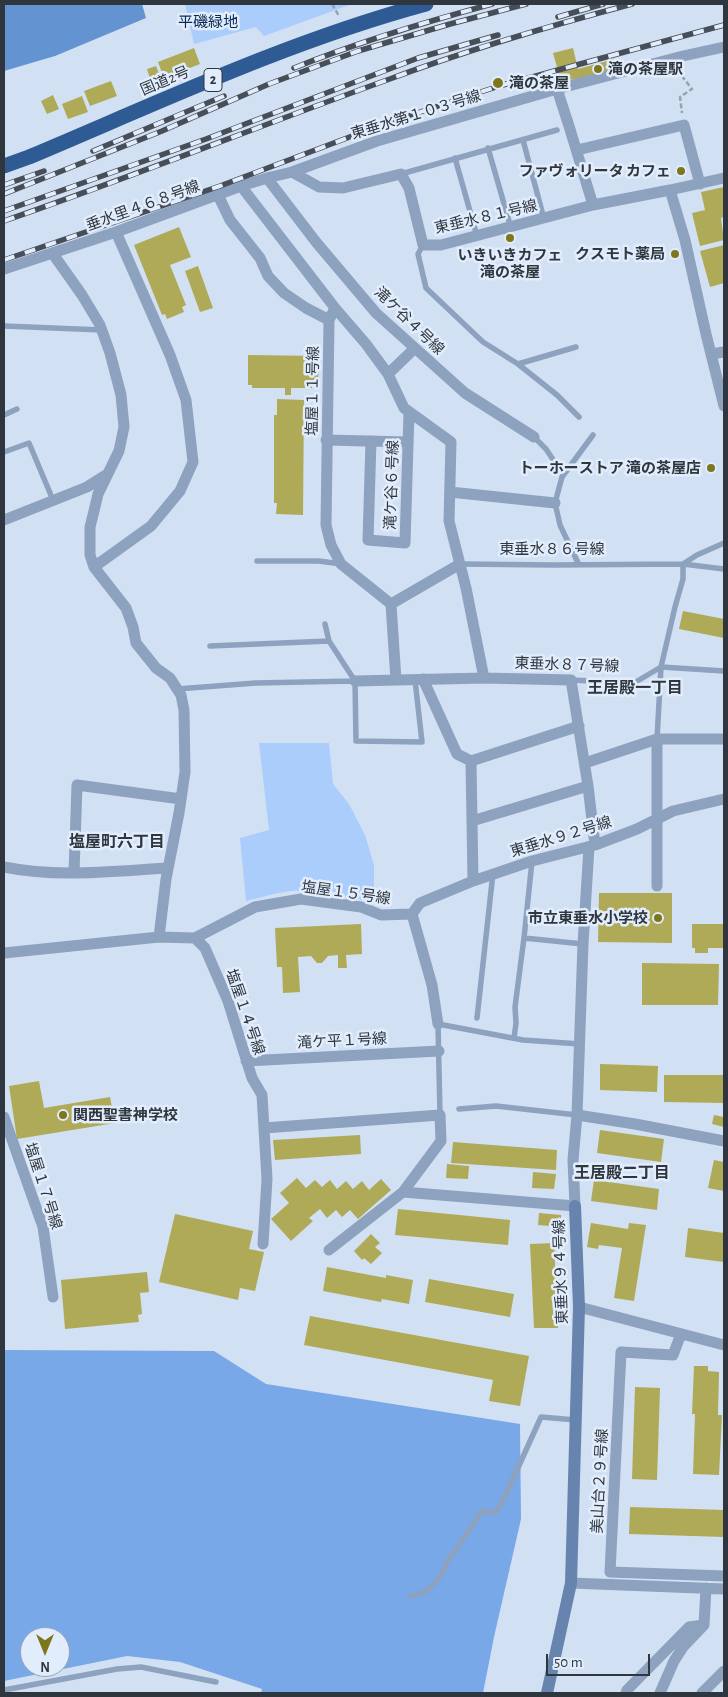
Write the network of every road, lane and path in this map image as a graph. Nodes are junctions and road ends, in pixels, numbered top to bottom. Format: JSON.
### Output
{"nodes":[{"id":1,"x":426,"y":4,"type":"edge"},
{"id":2,"x":724,"y":47,"type":"edge"},
{"id":3,"x":675,"y":68,"type":"dead end"},
{"id":4,"x":556,"y":89,"type":"junction"},
{"id":5,"x":684,"y":125,"type":"junction"},
{"id":6,"x":557,"y":130,"type":"dead end"},
{"id":7,"x":523,"y":140,"type":"junction"},
{"id":8,"x":488,"y":148,"type":"junction"},
{"id":9,"x":577,"y":150,"type":"junction"},
{"id":10,"x":455,"y":158,"type":"junction"},
{"id":11,"x":4,"y":166,"type":"edge"},
{"id":12,"x":292,"y":172,"type":"junction"},
{"id":13,"x":401,"y":174,"type":"junction"},
{"id":14,"x":267,"y":178,"type":"junction"},
{"id":15,"x":724,"y":178,"type":"edge"},
{"id":16,"x":700,"y":184,"type":"junction"},
{"id":17,"x":241,"y":186,"type":"junction"},
{"id":18,"x":670,"y":190,"type":"junction"},
{"id":19,"x":218,"y":194,"type":"junction"},
{"id":20,"x":593,"y":205,"type":"junction"},
{"id":21,"x":544,"y":219,"type":"junction"},
{"id":22,"x":511,"y":228,"type":"junction"},
{"id":23,"x":116,"y":232,"type":"junction"},
{"id":24,"x":477,"y":236,"type":"junction"},
{"id":25,"x":423,"y":245,"type":"junction"},
{"id":26,"x":53,"y":254,"type":"junction"},
{"id":27,"x":4,"y":269,"type":"edge"},
{"id":28,"x":335,"y":308,"type":"junction"},
{"id":29,"x":330,"y":320,"type":"junction"},
{"id":30,"x":4,"y":326,"type":"edge"},
{"id":31,"x":102,"y":330,"type":"junction"},
{"id":32,"x":576,"y":347,"type":"dead end"},
{"id":33,"x":414,"y":349,"type":"junction"},
{"id":34,"x":724,"y":352,"type":"edge"},
{"id":35,"x":712,"y":354,"type":"junction"},
{"id":36,"x":518,"y":364,"type":"junction"},
{"id":37,"x":388,"y":374,"type":"junction"},
{"id":38,"x":724,"y":403,"type":"edge"},
{"id":39,"x":17,"y":409,"type":"dead end"},
{"id":40,"x":409,"y":412,"type":"junction"},
{"id":41,"x":4,"y":415,"type":"edge"},
{"id":42,"x":579,"y":417,"type":"dead end"},
{"id":43,"x":593,"y":435,"type":"dead end"},
{"id":44,"x":534,"y":437,"type":"joint"},
{"id":45,"x":326,"y":440,"type":"junction"},
{"id":46,"x":371,"y":441,"type":"junction"},
{"id":47,"x":408,"y":442,"type":"junction"},
{"id":48,"x":4,"y":452,"type":"edge"},
{"id":49,"x":554,"y":461,"type":"dead end"},
{"id":50,"x":106,"y":475,"type":"junction"},
{"id":51,"x":450,"y":492,"type":"junction"},
{"id":52,"x":54,"y":500,"type":"junction"},
{"id":53,"x":555,"y":503,"type":"junction"},
{"id":54,"x":4,"y":520,"type":"edge"},
{"id":55,"x":724,"y":543,"type":"edge"},
{"id":56,"x":257,"y":561,"type":"dead end"},
{"id":57,"x":341,"y":564,"type":"junction"},
{"id":58,"x":460,"y":564,"type":"junction"},
{"id":59,"x":683,"y":564,"type":"junction"},
{"id":60,"x":579,"y":565,"type":"junction"},
{"id":61,"x":94,"y":567,"type":"junction"},
{"id":62,"x":724,"y":569,"type":"edge"},
{"id":63,"x":391,"y":604,"type":"junction"},
{"id":64,"x":325,"y":624,"type":"dead end"},
{"id":65,"x":329,"y":641,"type":"junction"},
{"id":66,"x":210,"y":646,"type":"dead end"},
{"id":67,"x":661,"y":667,"type":"junction"},
{"id":68,"x":724,"y":671,"type":"edge"},
{"id":69,"x":484,"y":678,"type":"junction"},
{"id":70,"x":419,"y":679,"type":"junction"},
{"id":71,"x":396,"y":680,"type":"junction"},
{"id":72,"x":571,"y":680,"type":"junction"},
{"id":73,"x":355,"y":681,"type":"junction"},
{"id":74,"x":177,"y":690,"type":"junction"},
{"id":75,"x":579,"y":726,"type":"junction"},
{"id":76,"x":657,"y":739,"type":"junction"},
{"id":77,"x":724,"y":739,"type":"edge"},
{"id":78,"x":471,"y":761,"type":"junction"},
{"id":79,"x":584,"y":763,"type":"junction"},
{"id":80,"x":588,"y":786,"type":"junction"},
{"id":81,"x":181,"y":799,"type":"junction"},
{"id":82,"x":724,"y":799,"type":"edge"},
{"id":83,"x":656,"y":820,"type":"junction"},
{"id":84,"x":472,"y":821,"type":"junction"},
{"id":85,"x":592,"y":846,"type":"junction"},
{"id":86,"x":532,"y":862,"type":"junction"},
{"id":87,"x":4,"y":867,"type":"edge"},
{"id":88,"x":168,"y":868,"type":"junction"},
{"id":89,"x":74,"y":873,"type":"junction"},
{"id":90,"x":493,"y":874,"type":"junction"},
{"id":91,"x":473,"y":881,"type":"junction"},
{"id":92,"x":657,"y":886,"type":"dead end"},
{"id":93,"x":412,"y":914,"type":"junction"},
{"id":94,"x":158,"y":937,"type":"junction"},
{"id":95,"x":194,"y":938,"type":"junction"},
{"id":96,"x":524,"y":938,"type":"junction"},
{"id":97,"x":583,"y":944,"type":"junction"},
{"id":98,"x":4,"y":953,"type":"edge"},
{"id":99,"x":477,"y":1018,"type":"dead end"},
{"id":100,"x":438,"y":1024,"type":"junction"},
{"id":101,"x":514,"y":1038,"type":"junction"},
{"id":102,"x":580,"y":1044,"type":"junction"},
{"id":103,"x":438,"y":1051,"type":"junction"},
{"id":104,"x":246,"y":1061,"type":"junction"},
{"id":105,"x":459,"y":1109,"type":"dead end"},
{"id":106,"x":440,"y":1115,"type":"junction"},
{"id":107,"x":577,"y":1115,"type":"junction"},
{"id":108,"x":4,"y":1116,"type":"edge"},
{"id":109,"x":264,"y":1128,"type":"junction"},
{"id":110,"x":724,"y":1141,"type":"edge"},
{"id":111,"x":402,"y":1192,"type":"junction"},
{"id":112,"x":575,"y":1206,"type":"junction"},
{"id":113,"x":263,"y":1244,"type":"dead end"},
{"id":114,"x":330,"y":1250,"type":"dead end"},
{"id":115,"x":52,"y":1297,"type":"dead end"},
{"id":116,"x":579,"y":1307,"type":"junction"},
{"id":117,"x":681,"y":1334,"type":"junction"},
{"id":118,"x":724,"y":1346,"type":"edge"},
{"id":119,"x":577,"y":1420,"type":"junction"},
{"id":120,"x":724,"y":1576,"type":"edge"},
{"id":121,"x":571,"y":1583,"type":"junction"},
{"id":122,"x":706,"y":1588,"type":"junction"},
{"id":123,"x":724,"y":1589,"type":"edge"},
{"id":124,"x":412,"y":1596,"type":"dead end"},
{"id":125,"x":704,"y":1625,"type":"junction"},
{"id":126,"x":724,"y":1671,"type":"edge"},
{"id":127,"x":216,"y":1682,"type":"dead end"},
{"id":128,"x":4,"y":1690,"type":"edge"},
{"id":129,"x":546,"y":1693,"type":"edge"},
{"id":130,"x":626,"y":1693,"type":"edge"},
{"id":131,"x":660,"y":1693,"type":"edge"},
{"id":132,"x":702,"y":1693,"type":"edge"}],
"edges":[{"from":1,"to":11,"type":"highway","name":"国道2号","number":"2"},
{"from":2,"to":4,"type":"street","name":"東垂水第１０３号線"},
{"from":3,"to":5,"type":"path"},
{"from":4,"to":9,"type":"street"},
{"from":4,"to":12,"type":"street","name":"東垂水第１０３号線"},
{"from":5,"to":9,"type":"street"},
{"from":5,"to":16,"type":"street"},
{"from":6,"to":7,"type":"lane"},
{"from":7,"to":8,"type":"lane"},
{"from":7,"to":21,"type":"lane"},
{"from":8,"to":10,"type":"lane"},
{"from":8,"to":22,"type":"lane"},
{"from":9,"to":20,"type":"street"},
{"from":10,"to":13,"type":"lane"},
{"from":10,"to":24,"type":"lane"},
{"from":12,"to":13,"type":"street"},
{"from":12,"to":14,"type":"street","name":"垂水里４６８号線"},
{"from":13,"to":25,"type":"street","name":"東垂水８１号線"},
{"from":14,"to":17,"type":"street","name":"垂水里４６８号線"},
{"from":14,"to":33,"type":"street","name":"滝ケ谷４号線"},
{"from":15,"to":16,"type":"street","name":"東垂水８１号線"},
{"from":16,"to":18,"type":"street","name":"東垂水８１号線"},
{"from":17,"to":19,"type":"street","name":"垂水里４６８号線"},
{"from":17,"to":28,"type":"street"},
{"from":18,"to":20,"type":"street","name":"東垂水８１号線"},
{"from":18,"to":35,"type":"street"},
{"from":19,"to":23,"type":"street","name":"垂水里４６８号線"},
{"from":19,"to":29,"type":"street"},
{"from":20,"to":21,"type":"street","name":"東垂水８１号線"},
{"from":21,"to":22,"type":"street","name":"東垂水８１号線"},
{"from":22,"to":24,"type":"street","name":"東垂水８１号線"},
{"from":23,"to":26,"type":"street","name":"垂水里４６８号線"},
{"from":23,"to":61,"type":"street"},
{"from":24,"to":25,"type":"street","name":"東垂水８１号線"},
{"from":25,"to":36,"type":"lane"},
{"from":26,"to":27,"type":"street","name":"垂水里４６８号線"},
{"from":26,"to":31,"type":"street"},
{"from":28,"to":29,"type":"street","name":"塩屋１１号線"},
{"from":28,"to":37,"type":"street"},
{"from":29,"to":45,"type":"street","name":"塩屋１１号線"},
{"from":30,"to":31,"type":"lane"},
{"from":31,"to":50,"type":"street"},
{"from":32,"to":36,"type":"lane"},
{"from":33,"to":37,"type":"street"},
{"from":33,"to":44,"type":"street","name":"滝ケ谷４号線"},
{"from":34,"to":35,"type":"street"},
{"from":35,"to":38,"type":"street"},
{"from":36,"to":42,"type":"lane"},
{"from":37,"to":40,"type":"street"},
{"from":39,"to":41,"type":"lane"},
{"from":40,"to":47,"type":"street","name":"滝ケ谷６号線"},
{"from":40,"to":51,"type":"street"},
{"from":43,"to":53,"type":"lane"},
{"from":44,"to":49,"type":"lane","name":"滝ケ谷４号線"},
{"from":45,"to":46,"type":"street"},
{"from":45,"to":57,"type":"street","name":"塩屋１１号線"},
{"from":46,"to":47,"type":"street"},
{"from":46,"to":47,"type":"street","name":"滝ケ谷６号線"},
{"from":48,"to":52,"type":"lane"},
{"from":50,"to":52,"type":"street"},
{"from":50,"to":61,"type":"street"},
{"from":51,"to":53,"type":"street"},
{"from":51,"to":58,"type":"street"},
{"from":52,"to":54,"type":"street"},
{"from":53,"to":60,"type":"lane"},
{"from":55,"to":59,"type":"lane"},
{"from":56,"to":57,"type":"lane"},
{"from":57,"to":63,"type":"street","name":"塩屋１１号線"},
{"from":58,"to":60,"type":"lane","name":"東垂水８６号線"},
{"from":58,"to":63,"type":"street"},
{"from":58,"to":69,"type":"street"},
{"from":59,"to":60,"type":"lane","name":"東垂水８６号線"},
{"from":59,"to":62,"type":"lane","name":"東垂水８６号線"},
{"from":59,"to":67,"type":"lane"},
{"from":61,"to":74,"type":"street"},
{"from":63,"to":71,"type":"street"},
{"from":64,"to":65,"type":"lane"},
{"from":65,"to":66,"type":"lane"},
{"from":65,"to":73,"type":"lane"},
{"from":67,"to":68,"type":"lane"},
{"from":67,"to":72,"type":"lane","name":"東垂水８７号線"},
{"from":67,"to":76,"type":"lane"},
{"from":69,"to":70,"type":"street","name":"東垂水８７号線"},
{"from":69,"to":72,"type":"street","name":"東垂水８７号線"},
{"from":70,"to":71,"type":"street","name":"東垂水８７号線"},
{"from":70,"to":73,"type":"lane"},
{"from":70,"to":78,"type":"street"},
{"from":71,"to":73,"type":"street","name":"東垂水８７号線"},
{"from":72,"to":75,"type":"street","name":"東垂水９４号線"},
{"from":73,"to":74,"type":"lane"},
{"from":74,"to":81,"type":"street"},
{"from":75,"to":78,"type":"street"},
{"from":75,"to":79,"type":"street","name":"東垂水９４号線"},
{"from":76,"to":77,"type":"street"},
{"from":76,"to":79,"type":"street"},
{"from":76,"to":83,"type":"street"},
{"from":78,"to":84,"type":"street"},
{"from":79,"to":80,"type":"street","name":"東垂水９４号線"},
{"from":80,"to":84,"type":"street"},
{"from":80,"to":85,"type":"street","name":"東垂水９４号線"},
{"from":81,"to":88,"type":"street"},
{"from":81,"to":89,"type":"street"},
{"from":82,"to":83,"type":"street","name":"東垂水９２号線"},
{"from":83,"to":85,"type":"street","name":"東垂水９２号線"},
{"from":83,"to":92,"type":"street"},
{"from":84,"to":91,"type":"street"},
{"from":85,"to":86,"type":"street","name":"東垂水９２号線"},
{"from":85,"to":97,"type":"street","name":"東垂水９４号線"},
{"from":86,"to":90,"type":"street","name":"東垂水９２号線"},
{"from":86,"to":96,"type":"lane"},
{"from":87,"to":89,"type":"street"},
{"from":88,"to":89,"type":"street"},
{"from":88,"to":94,"type":"street"},
{"from":90,"to":91,"type":"street","name":"東垂水９２号線"},
{"from":90,"to":99,"type":"lane"},
{"from":91,"to":93,"type":"street","name":"東垂水９２号線"},
{"from":93,"to":95,"type":"street","name":"塩屋１５号線"},
{"from":93,"to":100,"type":"street"},
{"from":94,"to":95,"type":"street"},
{"from":94,"to":98,"type":"street"},
{"from":95,"to":104,"type":"street","name":"塩屋１４号線"},
{"from":96,"to":97,"type":"lane"},
{"from":96,"to":101,"type":"lane"},
{"from":97,"to":102,"type":"street","name":"東垂水９４号線"},
{"from":100,"to":101,"type":"lane"},
{"from":100,"to":103,"type":"lane"},
{"from":101,"to":102,"type":"lane"},
{"from":102,"to":107,"type":"street","name":"東垂水９４号線"},
{"from":103,"to":104,"type":"street","name":"滝ケ平１号線"},
{"from":103,"to":106,"type":"lane"},
{"from":104,"to":109,"type":"street","name":"塩屋１４号線"},
{"from":105,"to":107,"type":"lane"},
{"from":106,"to":109,"type":"street"},
{"from":106,"to":111,"type":"street"},
{"from":107,"to":110,"type":"street"},
{"from":107,"to":112,"type":"street","name":"東垂水９４号線"},
{"from":108,"to":115,"type":"street","name":"塩屋１７号線"},
{"from":109,"to":113,"type":"street","name":"塩屋１４号線"},
{"from":111,"to":112,"type":"street"},
{"from":111,"to":114,"type":"street"},
{"from":112,"to":116,"type":"street","name":"東垂水９４号線"},
{"from":116,"to":117,"type":"street"},
{"from":116,"to":119,"type":"street","name":"東垂水９４号線"},
{"from":117,"to":118,"type":"street"},
{"from":117,"to":120,"type":"street","name":"美山台２９号線"},
{"from":119,"to":121,"type":"street","name":"東垂水９４号線"},
{"from":119,"to":124,"type":"lane"},
{"from":121,"to":122,"type":"street"},
{"from":121,"to":129,"type":"street","name":"東垂水９４号線"},
{"from":122,"to":123,"type":"street"},
{"from":122,"to":125,"type":"street"},
{"from":125,"to":130,"type":"street"},
{"from":125,"to":131,"type":"street"},
{"from":126,"to":132,"type":"street"},
{"from":127,"to":128,"type":"lane"}]}
